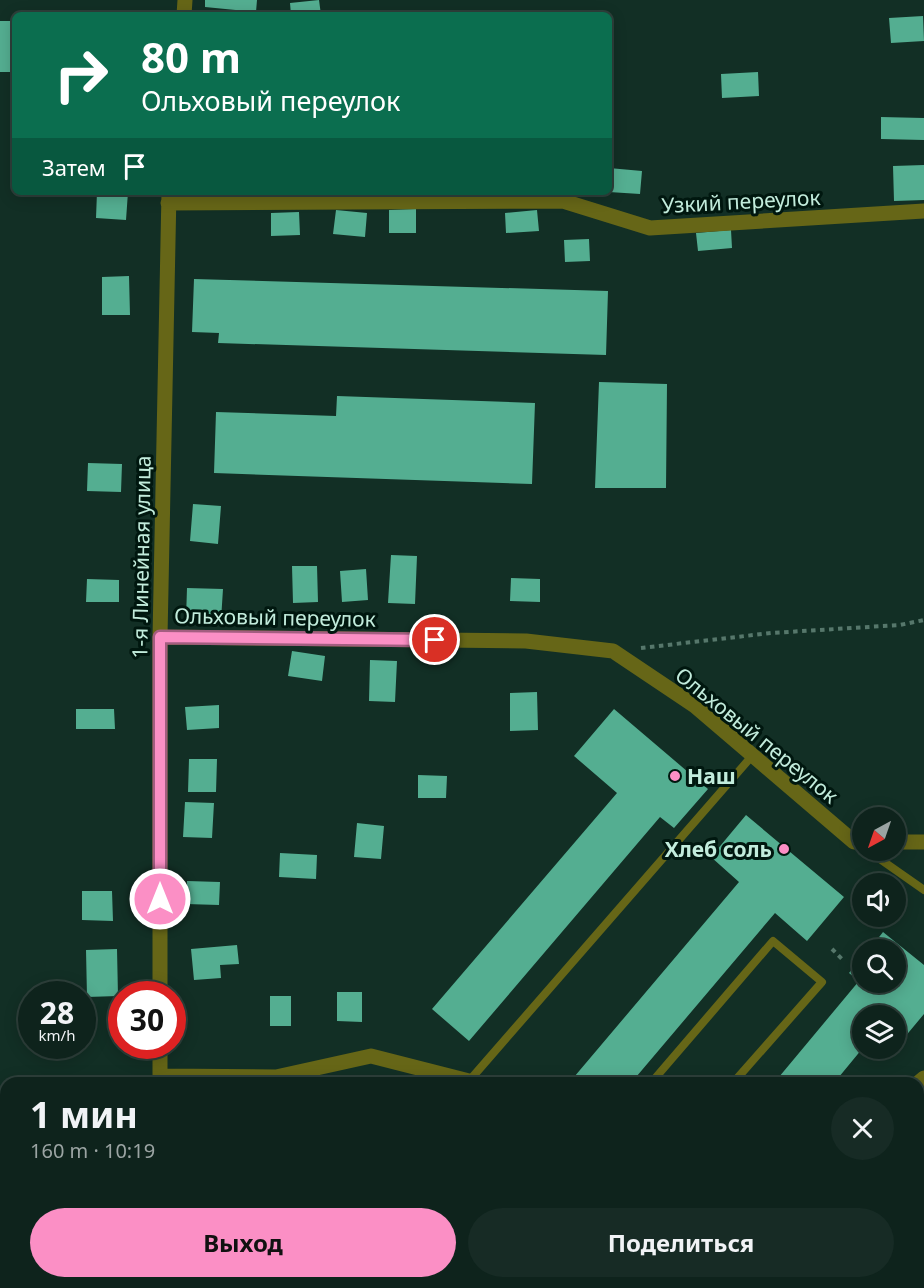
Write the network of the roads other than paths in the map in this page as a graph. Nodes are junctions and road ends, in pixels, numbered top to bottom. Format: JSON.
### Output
{"nodes":[{"id":1,"x":168,"y":198,"type":"edge"},
{"id":2,"x":924,"y":211,"type":"edge"},
{"id":3,"x":160,"y":637,"type":"junction"},
{"id":4,"x":752,"y":756,"type":"junction"},
{"id":5,"x":852,"y":838,"type":"edge"},
{"id":6,"x":906,"y":842,"type":"edge"},
{"id":7,"x":924,"y":842,"type":"edge"},
{"id":8,"x":883,"y":861,"type":"edge"},
{"id":9,"x":924,"y":890,"type":"edge"},
{"id":10,"x":160,"y":981,"type":"edge"},
{"id":11,"x":160,"y":1059,"type":"edge"},
{"id":12,"x":160,"y":1077,"type":"edge"},
{"id":13,"x":276,"y":1077,"type":"edge"},
{"id":14,"x":452,"y":1077,"type":"edge"},
{"id":15,"x":475,"y":1077,"type":"edge"},
{"id":16,"x":656,"y":1077,"type":"edge"},
{"id":17,"x":738,"y":1077,"type":"edge"}],
"edges":[{"from":1,"to":2,"type":"street","name":"Узкий переулок"},
{"from":1,"to":3,"type":"street","name":"1-я Линейная улица"},
{"from":3,"to":4,"type":"street","name":"Ольховый переулок"},
{"from":3,"to":10,"type":"street","name":"1-я Линейная улица"},
{"from":4,"to":5,"type":"street","name":"Ольховый переулок"},
{"from":4,"to":15,"type":"lane"},
{"from":6,"to":7,"type":"street"},
{"from":8,"to":9,"type":"lane"},
{"from":11,"to":12,"type":"street"},
{"from":13,"to":14,"type":"street"},
{"from":16,"to":17,"type":"lane"}]}
